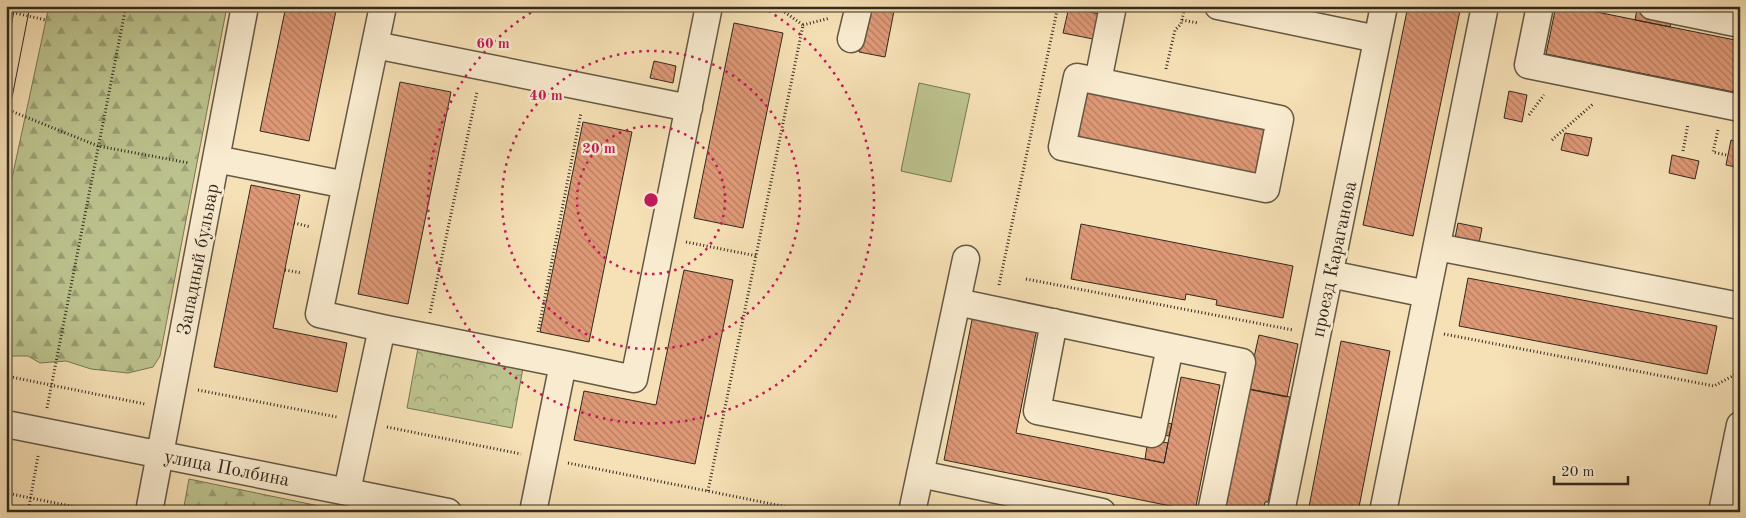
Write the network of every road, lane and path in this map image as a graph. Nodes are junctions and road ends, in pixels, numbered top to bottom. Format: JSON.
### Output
{"nodes":[{"id":1,"x":126,"y":6,"type":"edge"},
{"id":2,"x":245,"y":6,"type":"edge"},
{"id":3,"x":383,"y":6,"type":"edge"},
{"id":4,"x":709,"y":6,"type":"edge"},
{"id":5,"x":776,"y":6,"type":"edge"},
{"id":6,"x":859,"y":6,"type":"edge"},
{"id":7,"x":1058,"y":6,"type":"edge"},
{"id":8,"x":1113,"y":6,"type":"edge"},
{"id":9,"x":1185,"y":6,"type":"edge"},
{"id":10,"x":1218,"y":6,"type":"edge"},
{"id":11,"x":1384,"y":6,"type":"edge"},
{"id":12,"x":1485,"y":6,"type":"edge"},
{"id":13,"x":1540,"y":6,"type":"edge"},
{"id":14,"x":1653,"y":6,"type":"edge"},
{"id":15,"x":6,"y":11,"type":"edge"},
{"id":16,"x":1716,"y":12,"type":"edge"},
{"id":17,"x":46,"y":20,"type":"dead end"},
{"id":18,"x":1740,"y":24,"type":"edge"},
{"id":19,"x":1377,"y":38,"type":"junction"},
{"id":20,"x":851,"y":40,"type":"dead end"},
{"id":21,"x":375,"y":45,"type":"junction"},
{"id":22,"x":482,"y":67,"type":"junction"},
{"id":23,"x":1601,"y":80,"type":"junction"},
{"id":24,"x":1098,"y":81,"type":"junction"},
{"id":25,"x":586,"y":88,"type":"junction"},
{"id":26,"x":1161,"y":94,"type":"junction"},
{"id":27,"x":1731,"y":106,"type":"edge"},
{"id":28,"x":689,"y":108,"type":"junction"},
{"id":29,"x":6,"y":109,"type":"edge"},
{"id":30,"x":1552,"y":140,"type":"dead end"},
{"id":31,"x":98,"y":146,"type":"junction"},
{"id":32,"x":1726,"y":155,"type":"dead end"},
{"id":33,"x":215,"y":163,"type":"junction"},
{"id":34,"x":346,"y":184,"type":"junction"},
{"id":35,"x":663,"y":237,"type":"junction"},
{"id":36,"x":1437,"y":247,"type":"junction"},
{"id":37,"x":757,"y":256,"type":"junction"},
{"id":38,"x":966,"y":258,"type":"dead end"},
{"id":39,"x":1330,"y":274,"type":"junction"},
{"id":40,"x":1026,"y":279,"type":"dead end"},
{"id":41,"x":1427,"y":294,"type":"junction"},
{"id":42,"x":957,"y":302,"type":"junction"},
{"id":43,"x":1740,"y":306,"type":"edge"},
{"id":44,"x":994,"y":310,"type":"junction"},
{"id":45,"x":1054,"y":322,"type":"junction"},
{"id":46,"x":382,"y":328,"type":"junction"},
{"id":47,"x":1420,"y":329,"type":"junction"},
{"id":48,"x":1317,"y":334,"type":"junction"},
{"id":49,"x":425,"y":336,"type":"junction"},
{"id":50,"x":1170,"y":347,"type":"junction"},
{"id":51,"x":533,"y":358,"type":"junction"},
{"id":52,"x":563,"y":364,"type":"junction"},
{"id":53,"x":1740,"y":372,"type":"edge"},
{"id":54,"x":6,"y":376,"type":"edge"},
{"id":55,"x":52,"y":386,"type":"junction"},
{"id":56,"x":190,"y":388,"type":"dead end"},
{"id":57,"x":150,"y":405,"type":"dead end"},
{"id":58,"x":362,"y":422,"type":"junction"},
{"id":59,"x":6,"y":424,"type":"edge"},
{"id":60,"x":1740,"y":425,"type":"edge"},
{"id":61,"x":43,"y":431,"type":"junction"},
{"id":62,"x":161,"y":454,"type":"junction"},
{"id":63,"x":544,"y":458,"type":"junction"},
{"id":64,"x":920,"y":474,"type":"junction"},
{"id":65,"x":347,"y":491,"type":"junction"},
{"id":66,"x":708,"y":491,"type":"junction"},
{"id":67,"x":6,"y":493,"type":"edge"},
{"id":68,"x":31,"y":498,"type":"junction"},
{"id":69,"x":28,"y":512,"type":"edge"},
{"id":70,"x":100,"y":512,"type":"edge"},
{"id":71,"x":150,"y":512,"type":"edge"},
{"id":72,"x":448,"y":512,"type":"edge"},
{"id":73,"x":533,"y":512,"type":"edge"},
{"id":74,"x":812,"y":512,"type":"edge"},
{"id":75,"x":912,"y":512,"type":"edge"},
{"id":76,"x":1102,"y":512,"type":"edge"},
{"id":77,"x":1211,"y":512,"type":"edge"},
{"id":78,"x":1281,"y":512,"type":"edge"},
{"id":79,"x":1383,"y":512,"type":"edge"},
{"id":80,"x":1722,"y":512,"type":"edge"}],
"edges":[{"from":1,"to":31,"type":"path"},
{"from":2,"to":33,"type":"street","name":"Западный бульвар"},
{"from":3,"to":21,"type":"street"},
{"from":4,"to":28,"type":"street"},
{"from":5,"to":37,"type":"path"},
{"from":6,"to":20,"type":"street"},
{"from":7,"to":44,"type":"path"},
{"from":8,"to":24,"type":"street"},
{"from":9,"to":26,"type":"path"},
{"from":10,"to":19,"type":"street"},
{"from":11,"to":19,"type":"street","name":"проезд Караганова"},
{"from":12,"to":36,"type":"street"},
{"from":13,"to":23,"type":"street"},
{"from":14,"to":16,"type":"street"},
{"from":15,"to":17,"type":"path"},
{"from":16,"to":18,"type":"street"},
{"from":19,"to":39,"type":"street","name":"проезд Караганова"},
{"from":21,"to":22,"type":"street"},
{"from":21,"to":34,"type":"street"},
{"from":22,"to":25,"type":"street"},
{"from":22,"to":49,"type":"path"},
{"from":23,"to":27,"type":"street"},
{"from":23,"to":30,"type":"path"},
{"from":24,"to":26,"type":"street"},
{"from":24,"to":26,"type":"street"},
{"from":25,"to":28,"type":"street"},
{"from":25,"to":51,"type":"path"},
{"from":27,"to":32,"type":"path"},
{"from":28,"to":35,"type":"street"},
{"from":29,"to":31,"type":"path"},
{"from":31,"to":33,"type":"path"},
{"from":31,"to":55,"type":"path"},
{"from":33,"to":34,"type":"street"},
{"from":33,"to":62,"type":"street","name":"Западный бульвар"},
{"from":34,"to":46,"type":"street"},
{"from":35,"to":37,"type":"path"},
{"from":35,"to":52,"type":"street"},
{"from":36,"to":41,"type":"street"},
{"from":36,"to":43,"type":"street"},
{"from":37,"to":66,"type":"path"},
{"from":38,"to":42,"type":"street"},
{"from":39,"to":41,"type":"street"},
{"from":39,"to":48,"type":"street","name":"проезд Караганова"},
{"from":40,"to":48,"type":"path"},
{"from":41,"to":47,"type":"street"},
{"from":42,"to":44,"type":"street"},
{"from":42,"to":64,"type":"street"},
{"from":44,"to":45,"type":"street"},
{"from":45,"to":50,"type":"street"},
{"from":45,"to":50,"type":"street"},
{"from":46,"to":49,"type":"street"},
{"from":46,"to":58,"type":"street"},
{"from":47,"to":53,"type":"path"},
{"from":47,"to":79,"type":"street"},
{"from":48,"to":78,"type":"street","name":"проезд Караганова"},
{"from":49,"to":51,"type":"street"},
{"from":50,"to":77,"type":"street"},
{"from":51,"to":52,"type":"street"},
{"from":52,"to":63,"type":"street"},
{"from":54,"to":55,"type":"path"},
{"from":55,"to":57,"type":"path"},
{"from":55,"to":61,"type":"path"},
{"from":56,"to":58,"type":"path"},
{"from":58,"to":63,"type":"path"},
{"from":58,"to":65,"type":"street"},
{"from":59,"to":61,"type":"street","name":"улица Полбина"},
{"from":60,"to":80,"type":"street"},
{"from":61,"to":62,"type":"street","name":"улица Полбина"},
{"from":61,"to":68,"type":"path"},
{"from":62,"to":65,"type":"street","name":"улица Полбина"},
{"from":62,"to":71,"type":"street","name":"Западный бульвар"},
{"from":63,"to":66,"type":"path"},
{"from":63,"to":73,"type":"street"},
{"from":64,"to":75,"type":"street"},
{"from":64,"to":76,"type":"street"},
{"from":65,"to":72,"type":"street","name":"улица Полбина"},
{"from":66,"to":74,"type":"path"},
{"from":67,"to":68,"type":"path"},
{"from":68,"to":69,"type":"path"},
{"from":68,"to":70,"type":"path"}]}
